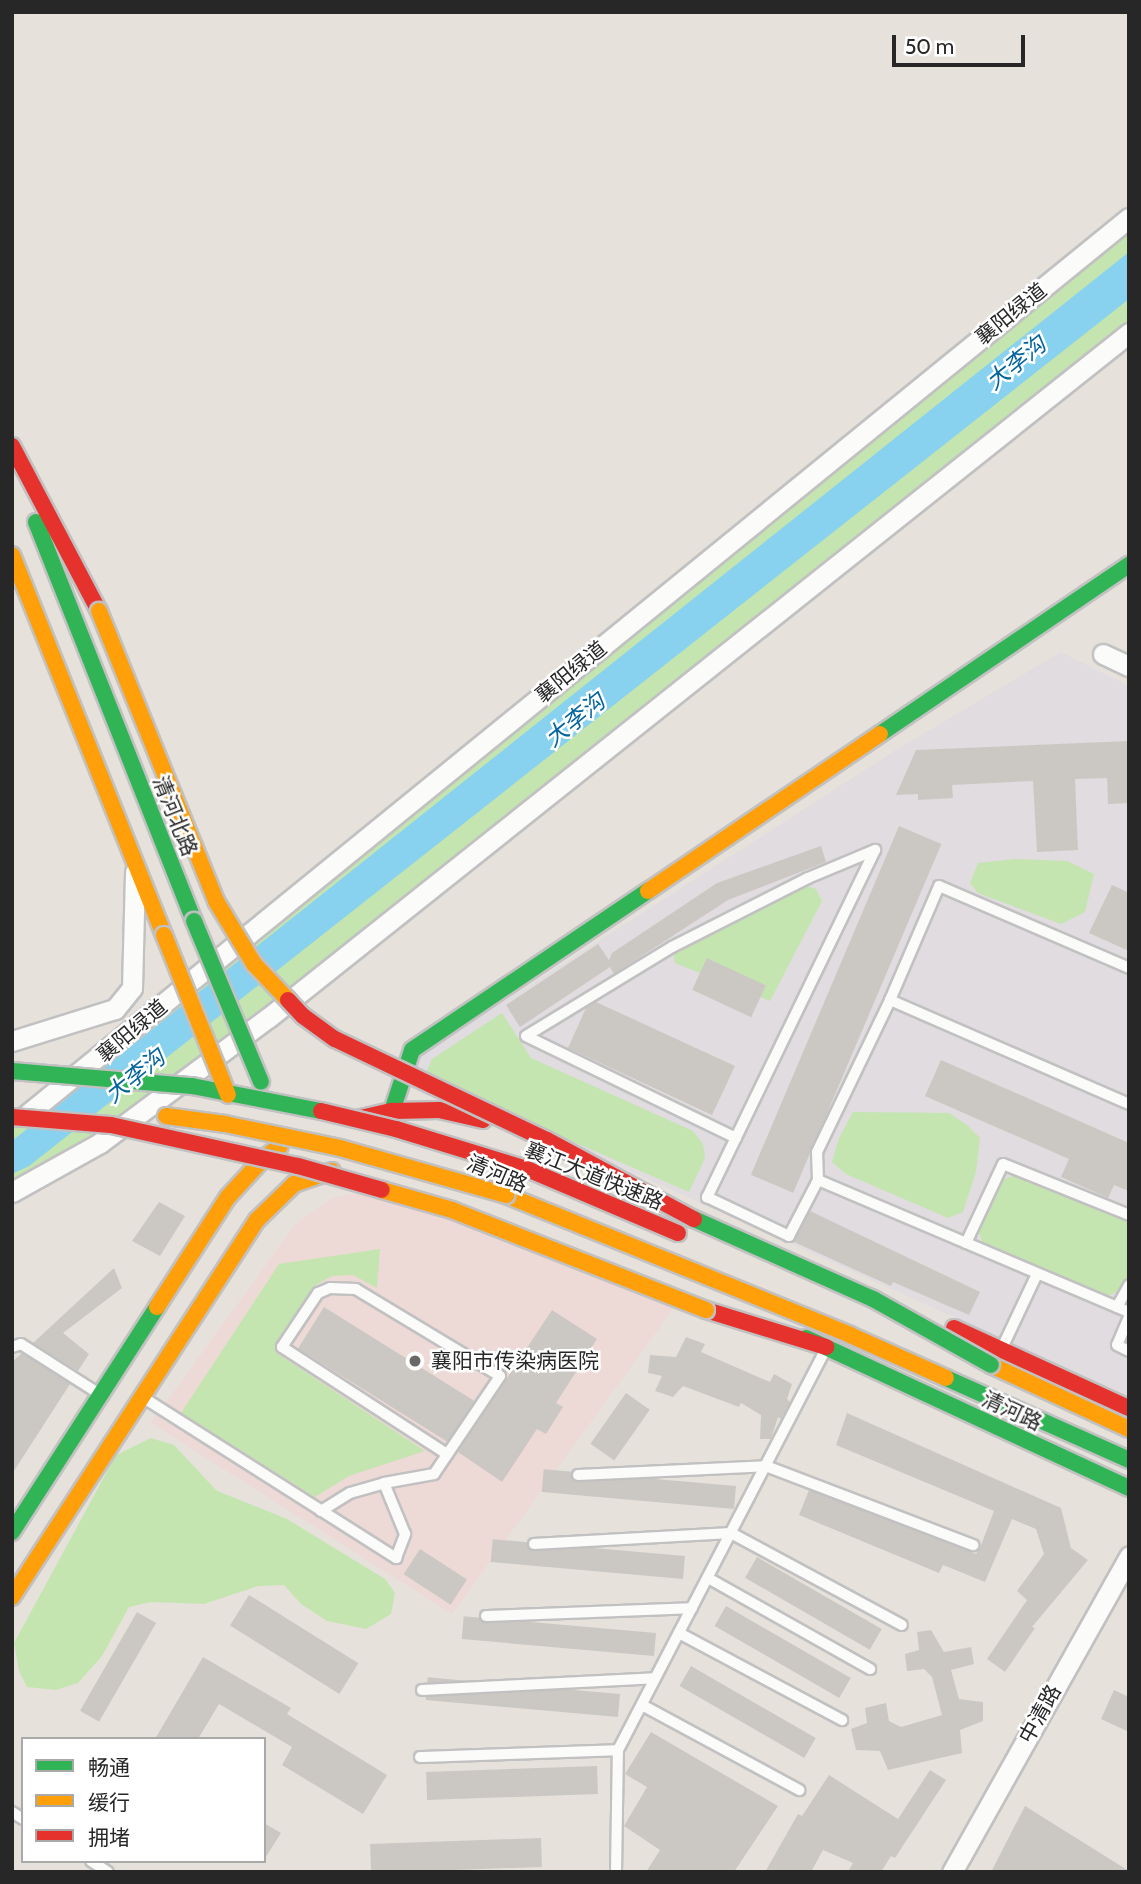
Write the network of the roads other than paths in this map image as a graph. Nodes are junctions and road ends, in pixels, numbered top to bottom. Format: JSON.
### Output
{"nodes":[{"id":1,"x":1129,"y":218,"type":"edge"},
{"id":2,"x":1129,"y":333,"type":"edge"},
{"id":3,"x":12,"y":446,"type":"edge"},
{"id":4,"x":12,"y":461,"type":"edge"},
{"id":5,"x":12,"y":555,"type":"edge"},
{"id":6,"x":1129,"y":565,"type":"edge"},
{"id":7,"x":1103,"y":654,"type":"dead end"},
{"id":8,"x":1129,"y":666,"type":"edge"},
{"id":9,"x":136,"y":864,"type":"junction"},
{"id":10,"x":1129,"y":968,"type":"edge"},
{"id":11,"x":890,"y":1000,"type":"junction"},
{"id":12,"x":12,"y":1041,"type":"edge"},
{"id":13,"x":12,"y":1071,"type":"edge"},
{"id":14,"x":1129,"y":1104,"type":"edge"},
{"id":15,"x":12,"y":1106,"type":"edge"},
{"id":16,"x":391,"y":1111,"type":"junction"},
{"id":17,"x":12,"y":1117,"type":"edge"},
{"id":18,"x":12,"y":1125,"type":"edge"},
{"id":19,"x":736,"y":1138,"type":"junction"},
{"id":20,"x":294,"y":1140,"type":"junction"},
{"id":21,"x":323,"y":1174,"type":"junction"},
{"id":22,"x":270,"y":1179,"type":"junction"},
{"id":23,"x":818,"y":1180,"type":"junction"},
{"id":24,"x":12,"y":1192,"type":"edge"},
{"id":25,"x":1129,"y":1215,"type":"edge"},
{"id":26,"x":694,"y":1240,"type":"dead end"},
{"id":27,"x":966,"y":1243,"type":"junction"},
{"id":28,"x":772,"y":1272,"type":"dead end"},
{"id":29,"x":1037,"y":1274,"type":"junction"},
{"id":30,"x":1129,"y":1285,"type":"edge"},
{"id":31,"x":1117,"y":1307,"type":"junction"},
{"id":32,"x":1129,"y":1315,"type":"edge"},
{"id":33,"x":12,"y":1346,"type":"edge"},
{"id":34,"x":826,"y":1348,"type":"junction"},
{"id":35,"x":1001,"y":1350,"type":"junction"},
{"id":36,"x":1129,"y":1351,"type":"edge"},
{"id":37,"x":991,"y":1365,"type":"junction"},
{"id":38,"x":101,"y":1395,"type":"junction"},
{"id":39,"x":141,"y":1396,"type":"junction"},
{"id":40,"x":1129,"y":1408,"type":"edge"},
{"id":41,"x":1129,"y":1429,"type":"edge"},
{"id":42,"x":447,"y":1454,"type":"junction"},
{"id":43,"x":1129,"y":1460,"type":"edge"},
{"id":44,"x":766,"y":1466,"type":"junction"},
{"id":45,"x":578,"y":1475,"type":"dead end"},
{"id":46,"x":384,"y":1483,"type":"junction"},
{"id":47,"x":1129,"y":1488,"type":"edge"},
{"id":48,"x":321,"y":1511,"type":"junction"},
{"id":49,"x":12,"y":1532,"type":"edge"},
{"id":50,"x":731,"y":1533,"type":"junction"},
{"id":51,"x":534,"y":1544,"type":"dead end"},
{"id":52,"x":973,"y":1545,"type":"dead end"},
{"id":53,"x":1129,"y":1556,"type":"edge"},
{"id":54,"x":708,"y":1578,"type":"junction"},
{"id":55,"x":12,"y":1597,"type":"edge"},
{"id":56,"x":692,"y":1608,"type":"junction"},
{"id":57,"x":486,"y":1616,"type":"dead end"},
{"id":58,"x":902,"y":1625,"type":"dead end"},
{"id":59,"x":679,"y":1633,"type":"junction"},
{"id":60,"x":870,"y":1669,"type":"dead end"},
{"id":61,"x":655,"y":1678,"type":"junction"},
{"id":62,"x":422,"y":1690,"type":"dead end"},
{"id":63,"x":642,"y":1705,"type":"junction"},
{"id":64,"x":842,"y":1720,"type":"dead end"},
{"id":65,"x":618,"y":1750,"type":"junction"},
{"id":66,"x":420,"y":1757,"type":"dead end"},
{"id":67,"x":799,"y":1790,"type":"dead end"},
{"id":68,"x":616,"y":1872,"type":"edge"},
{"id":69,"x":952,"y":1872,"type":"edge"}],
"edges":[{"from":1,"to":18,"type":"street","name":"襄阳绿道"},
{"from":2,"to":24,"type":"street"},
{"from":3,"to":37,"type":"main road","bridge":true},
{"from":4,"to":20,"type":"main road","name":"清河北路","bridge":true},
{"from":5,"to":9,"type":"main road"},
{"from":6,"to":16,"type":"main road"},
{"from":7,"to":8,"type":"street"},
{"from":9,"to":12,"type":"street"},
{"from":9,"to":22,"type":"main road","bridge":true},
{"from":10,"to":11,"type":"lane"},
{"from":11,"to":14,"type":"lane"},
{"from":11,"to":23,"type":"lane"},
{"from":13,"to":26,"type":"main road","name":"襄江大道快速路","bridge":true},
{"from":15,"to":43,"type":"main road","bridge":true},
{"from":16,"to":20,"type":"main road","name":"清河路"},
{"from":16,"to":35,"type":"main road","name":"清河路"},
{"from":17,"to":34,"type":"main road","bridge":true},
{"from":19,"to":19,"type":"lane"},
{"from":19,"to":23,"type":"lane"},
{"from":20,"to":21,"type":"main road","name":"清河北路"},
{"from":20,"to":22,"type":"main road","name":"清河路"},
{"from":21,"to":22,"type":"main road","name":"清河路"},
{"from":21,"to":34,"type":"main road","name":"清河路"},
{"from":22,"to":38,"type":"main road","name":"清河路"},
{"from":22,"to":39,"type":"main road","name":"清河路"},
{"from":23,"to":27,"type":"lane"},
{"from":25,"to":27,"type":"lane"},
{"from":27,"to":29,"type":"lane"},
{"from":28,"to":37,"type":"main road","bridge":true},
{"from":29,"to":31,"type":"lane"},
{"from":29,"to":35,"type":"lane"},
{"from":30,"to":31,"type":"lane"},
{"from":31,"to":32,"type":"lane"},
{"from":32,"to":36,"type":"lane"},
{"from":33,"to":38,"type":"lane"},
{"from":34,"to":44,"type":"lane"},
{"from":34,"to":47,"type":"main road","name":"清河路"},
{"from":35,"to":40,"type":"main road","name":"清河路"},
{"from":37,"to":41,"type":"main road"},
{"from":38,"to":49,"type":"main road","name":"清河路"},
{"from":39,"to":48,"type":"lane"},
{"from":39,"to":55,"type":"main road","name":"清河路"},
{"from":42,"to":42,"type":"lane"},
{"from":42,"to":46,"type":"lane"},
{"from":44,"to":45,"type":"lane"},
{"from":44,"to":50,"type":"lane"},
{"from":44,"to":52,"type":"lane"},
{"from":46,"to":48,"type":"lane"},
{"from":46,"to":48,"type":"lane"},
{"from":50,"to":51,"type":"lane"},
{"from":50,"to":54,"type":"lane"},
{"from":50,"to":58,"type":"lane"},
{"from":53,"to":69,"type":"street","name":"中清路"},
{"from":54,"to":56,"type":"lane"},
{"from":54,"to":60,"type":"lane"},
{"from":56,"to":57,"type":"lane"},
{"from":56,"to":59,"type":"lane"},
{"from":59,"to":61,"type":"lane"},
{"from":59,"to":64,"type":"lane"},
{"from":61,"to":62,"type":"lane"},
{"from":61,"to":63,"type":"lane"},
{"from":63,"to":65,"type":"lane"},
{"from":63,"to":67,"type":"lane"},
{"from":65,"to":66,"type":"lane"},
{"from":65,"to":68,"type":"lane"}]}
